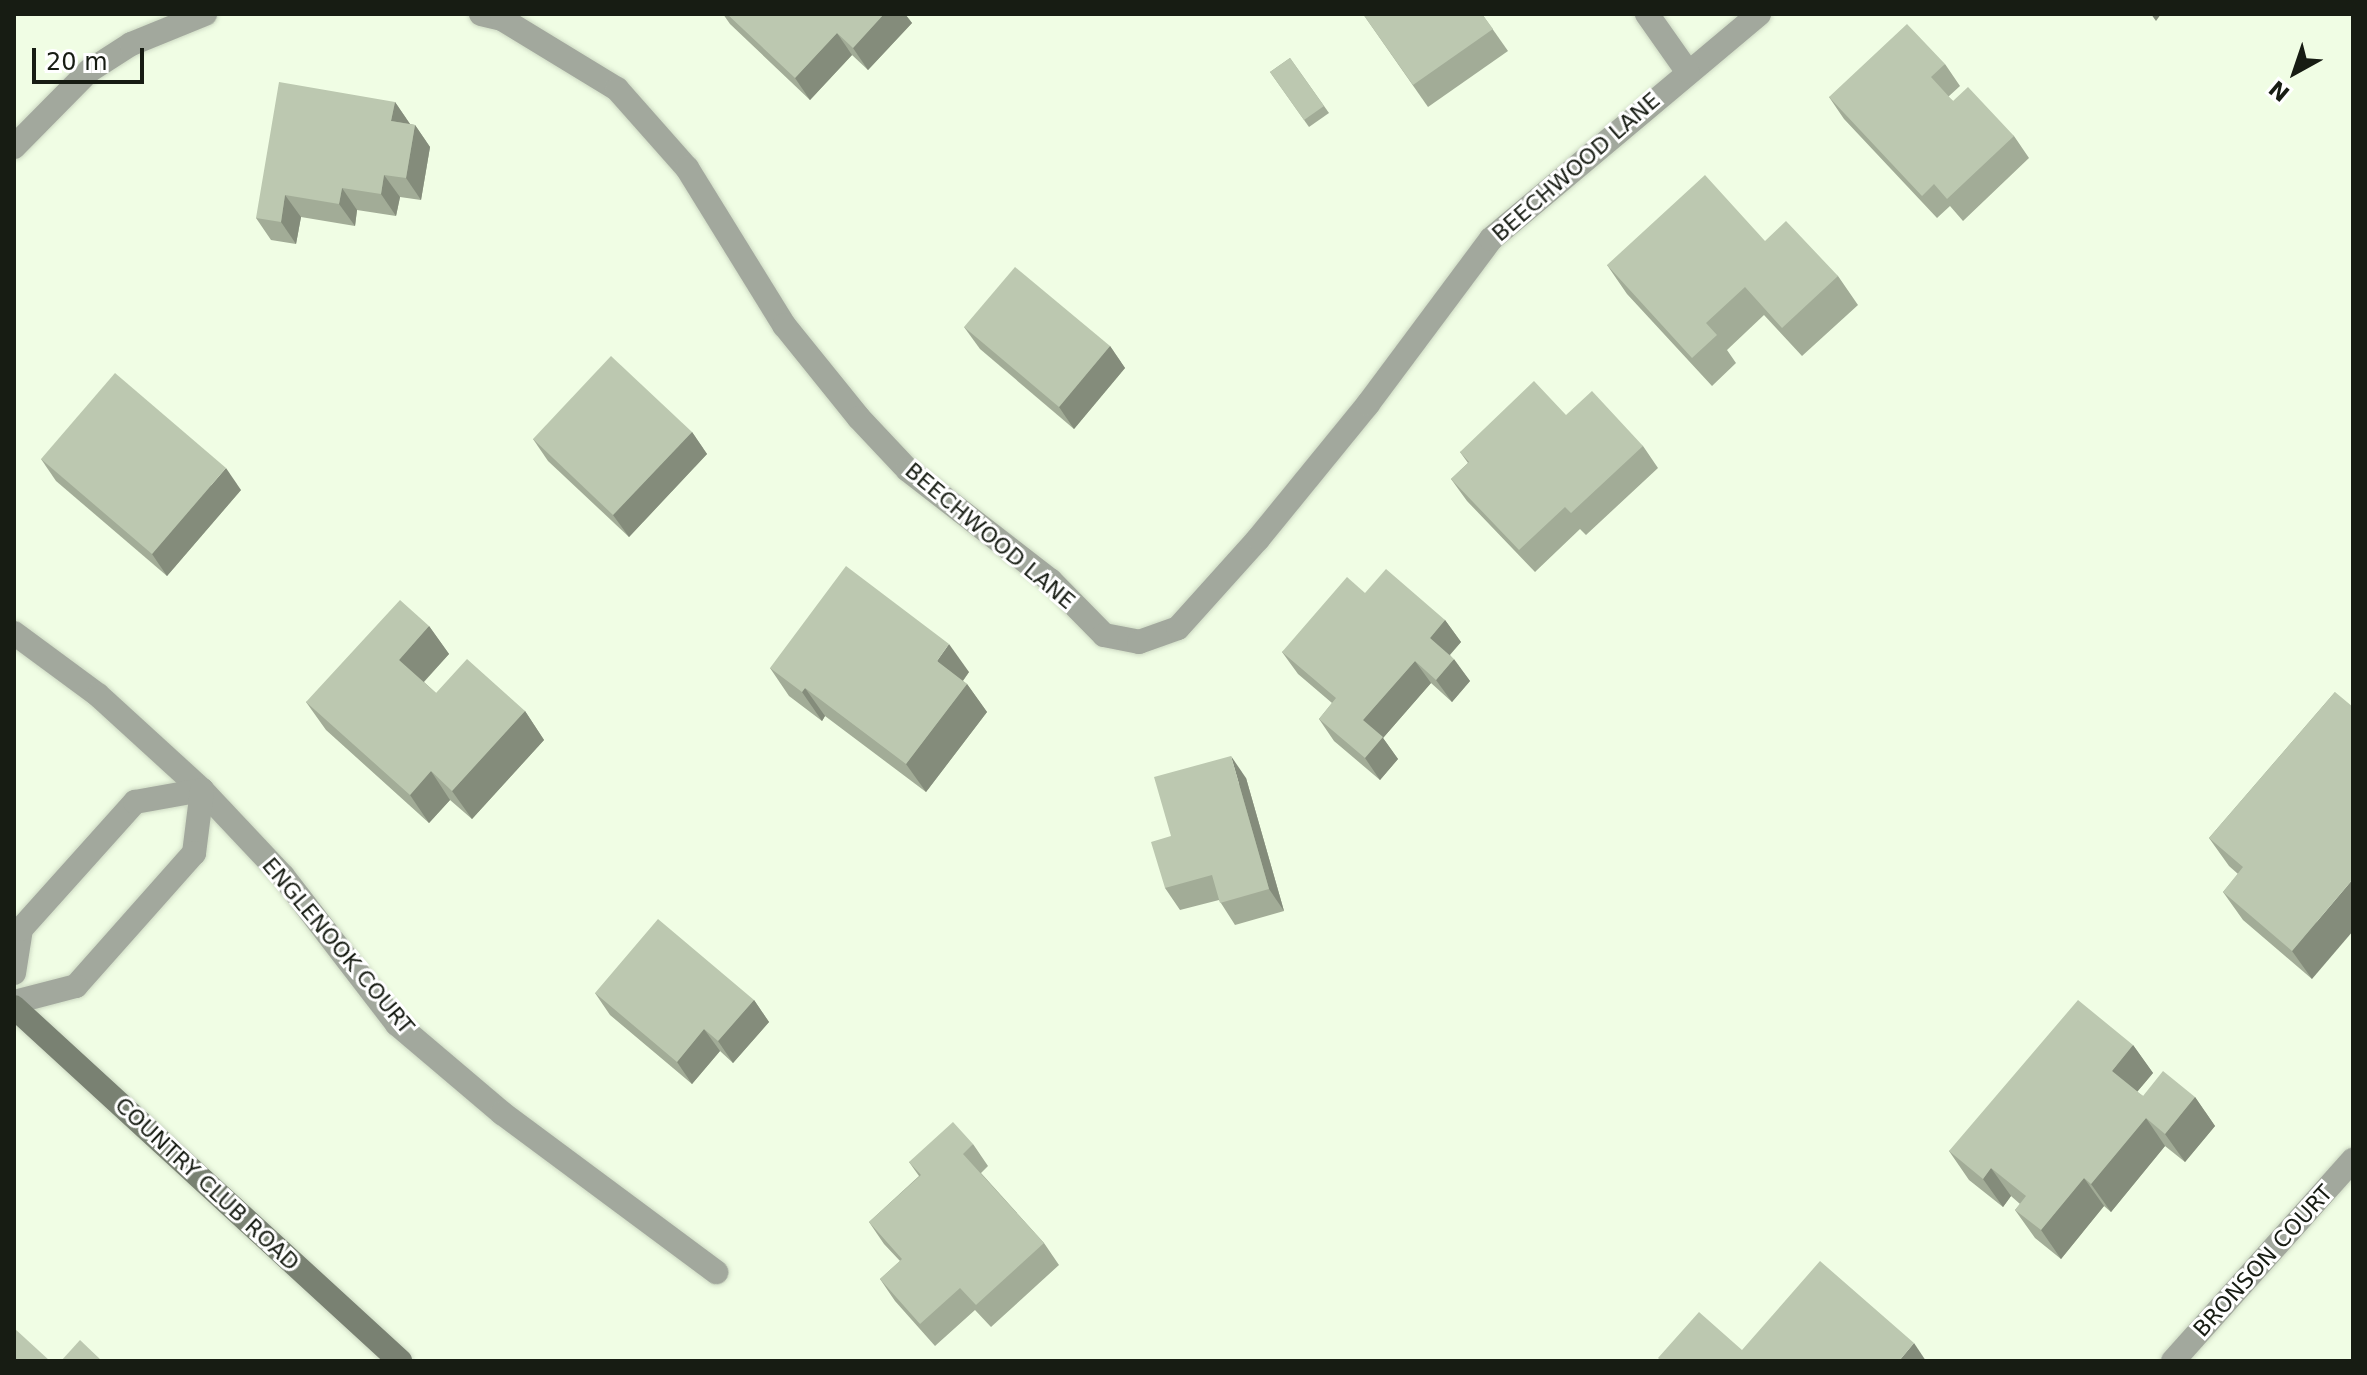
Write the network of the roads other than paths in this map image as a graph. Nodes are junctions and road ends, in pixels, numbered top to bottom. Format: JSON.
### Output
{"nodes":[{"id":1,"x":205,"y":14,"type":"edge"},
{"id":2,"x":481,"y":14,"type":"edge"},
{"id":3,"x":1647,"y":14,"type":"edge"},
{"id":4,"x":1759,"y":14,"type":"edge"},
{"id":5,"x":1687,"y":71,"type":"junction"},
{"id":6,"x":14,"y":147,"type":"edge"},
{"id":7,"x":14,"y":633,"type":"edge"},
{"id":8,"x":202,"y":790,"type":"junction"},
{"id":9,"x":14,"y":973,"type":"edge"},
{"id":10,"x":14,"y":1005,"type":"edge"},
{"id":11,"x":2353,"y":1160,"type":"edge"},
{"id":12,"x":716,"y":1272,"type":"dead end"},
{"id":13,"x":400,"y":1361,"type":"edge"},
{"id":14,"x":2173,"y":1361,"type":"edge"}],
"edges":[{"from":1,"to":6,"type":"street"},
{"from":2,"to":5,"type":"street","name":"BEECHWOOD LANE"},
{"from":3,"to":5,"type":"street"},
{"from":4,"to":5,"type":"street","name":"BEECHWOOD LANE"},
{"from":7,"to":8,"type":"street","name":"ENGLENOOK COURT"},
{"from":8,"to":9,"type":"street"},
{"from":8,"to":10,"type":"street"},
{"from":8,"to":12,"type":"street","name":"ENGLENOOK COURT"},
{"from":10,"to":13,"type":"main road","name":"COUNTRY CLUB ROAD"},
{"from":11,"to":14,"type":"street","name":"BRONSON COURT"}]}
